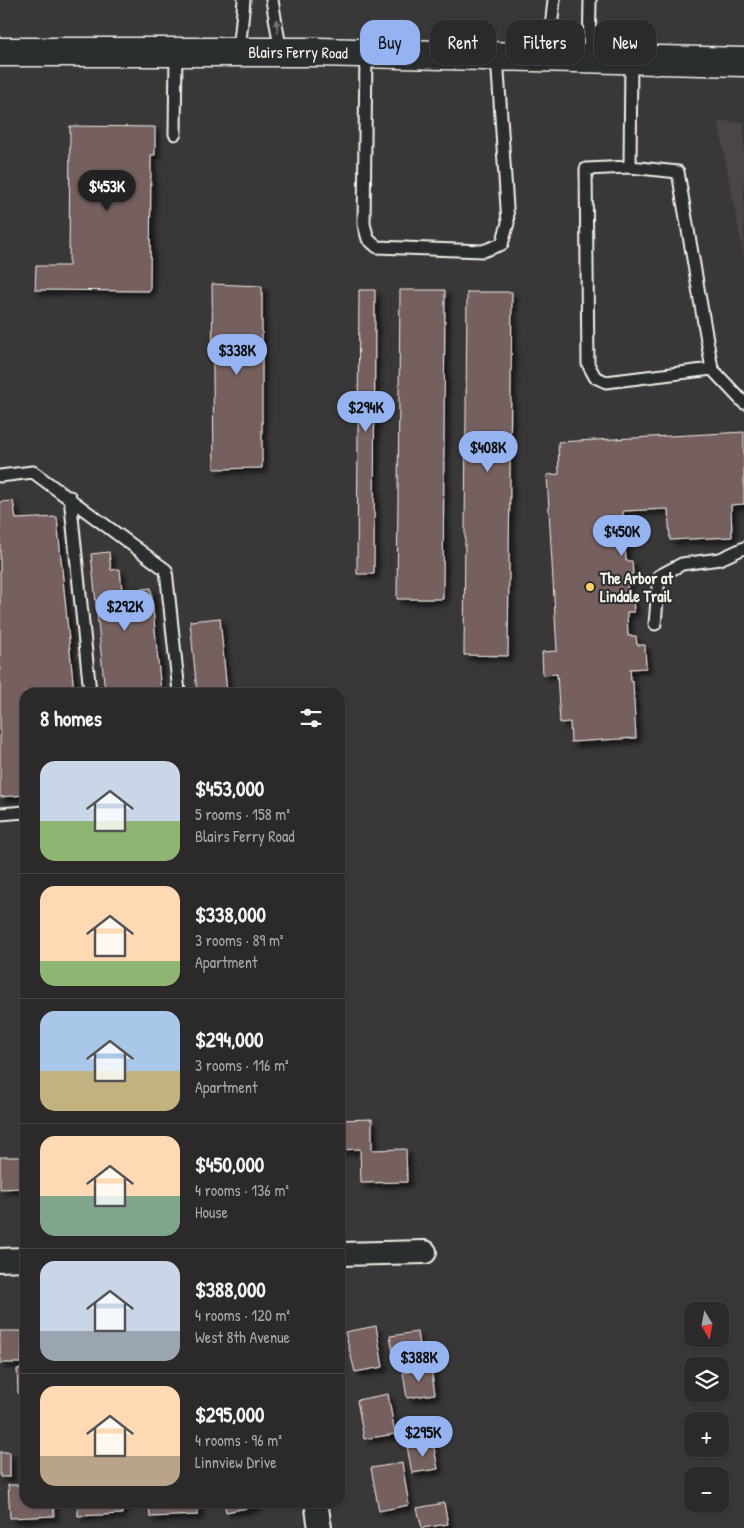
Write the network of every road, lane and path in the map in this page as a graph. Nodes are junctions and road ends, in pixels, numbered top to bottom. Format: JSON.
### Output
{"nodes":[{"id":1,"x":244,"y":0,"type":"edge"},
{"id":2,"x":272,"y":0,"type":"edge"},
{"id":3,"x":554,"y":0,"type":"edge"},
{"id":4,"x":590,"y":0,"type":"edge"},
{"id":5,"x":552,"y":20,"type":"edge"},
{"id":6,"x":0,"y":52,"type":"edge"},
{"id":7,"x":176,"y":52,"type":"junction"},
{"id":8,"x":239,"y":52,"type":"junction"},
{"id":9,"x":281,"y":53,"type":"junction"},
{"id":10,"x":360,"y":53,"type":"edge"},
{"id":11,"x":420,"y":54,"type":"edge"},
{"id":12,"x":497,"y":56,"type":"junction"},
{"id":13,"x":506,"y":56,"type":"edge"},
{"id":14,"x":584,"y":58,"type":"edge"},
{"id":15,"x":590,"y":58,"type":"junction"},
{"id":16,"x":594,"y":58,"type":"edge"},
{"id":17,"x":656,"y":60,"type":"edge"},
{"id":18,"x":744,"y":62,"type":"edge"},
{"id":19,"x":366,"y":65,"type":"edge"},
{"id":20,"x":631,"y":65,"type":"edge"},
{"id":21,"x":176,"y":134,"type":"dead end"},
{"id":22,"x":630,"y":167,"type":"junction"},
{"id":23,"x":712,"y":369,"type":"junction"},
{"id":24,"x":744,"y":403,"type":"edge"},
{"id":25,"x":0,"y":476,"type":"edge"},
{"id":26,"x":70,"y":497,"type":"junction"},
{"id":27,"x":744,"y":548,"type":"edge"},
{"id":28,"x":655,"y":624,"type":"dead end"},
{"id":29,"x":90,"y":688,"type":"edge"},
{"id":30,"x":179,"y":688,"type":"edge"},
{"id":31,"x":20,"y":812,"type":"edge"},
{"id":32,"x":0,"y":814,"type":"edge"},
{"id":33,"x":425,"y":1252,"type":"dead end"},
{"id":34,"x":345,"y":1254,"type":"edge"},
{"id":35,"x":0,"y":1260,"type":"edge"},
{"id":36,"x":20,"y":1260,"type":"edge"},
{"id":37,"x":317,"y":1508,"type":"edge"},
{"id":38,"x":320,"y":1528,"type":"edge"}],
"edges":[{"from":1,"to":8,"type":"lane"},
{"from":9,"to":2,"type":"lane","one_way":true},
{"from":3,"to":5,"type":"lane"},
{"from":4,"to":15,"type":"lane"},
{"from":6,"to":7,"type":"main road","name":"Blairs Ferry Road"},
{"from":7,"to":8,"type":"main road","name":"Blairs Ferry Road"},
{"from":7,"to":21,"type":"lane"},
{"from":8,"to":9,"type":"main road","name":"Blairs Ferry Road"},
{"from":9,"to":10,"type":"main road","name":"Blairs Ferry Road"},
{"from":11,"to":12,"type":"main road","name":"Blairs Ferry Road"},
{"from":12,"to":13,"type":"main road","name":"Blairs Ferry Road"},
{"from":12,"to":19,"type":"lane"},
{"from":14,"to":15,"type":"main road","name":"Blairs Ferry Road"},
{"from":15,"to":16,"type":"main road","name":"Blairs Ferry Road"},
{"from":17,"to":18,"type":"main road","name":"Blairs Ferry Road"},
{"from":20,"to":22,"type":"lane"},
{"from":22,"to":23,"type":"lane"},
{"from":22,"to":23,"type":"lane"},
{"from":23,"to":24,"type":"lane"},
{"from":25,"to":26,"type":"lane"},
{"from":26,"to":29,"type":"lane"},
{"from":26,"to":30,"type":"lane"},
{"from":27,"to":28,"type":"lane"},
{"from":31,"to":32,"type":"lane"},
{"from":33,"to":34,"type":"street"},
{"from":35,"to":36,"type":"street"},
{"from":37,"to":38,"type":"street"}]}
